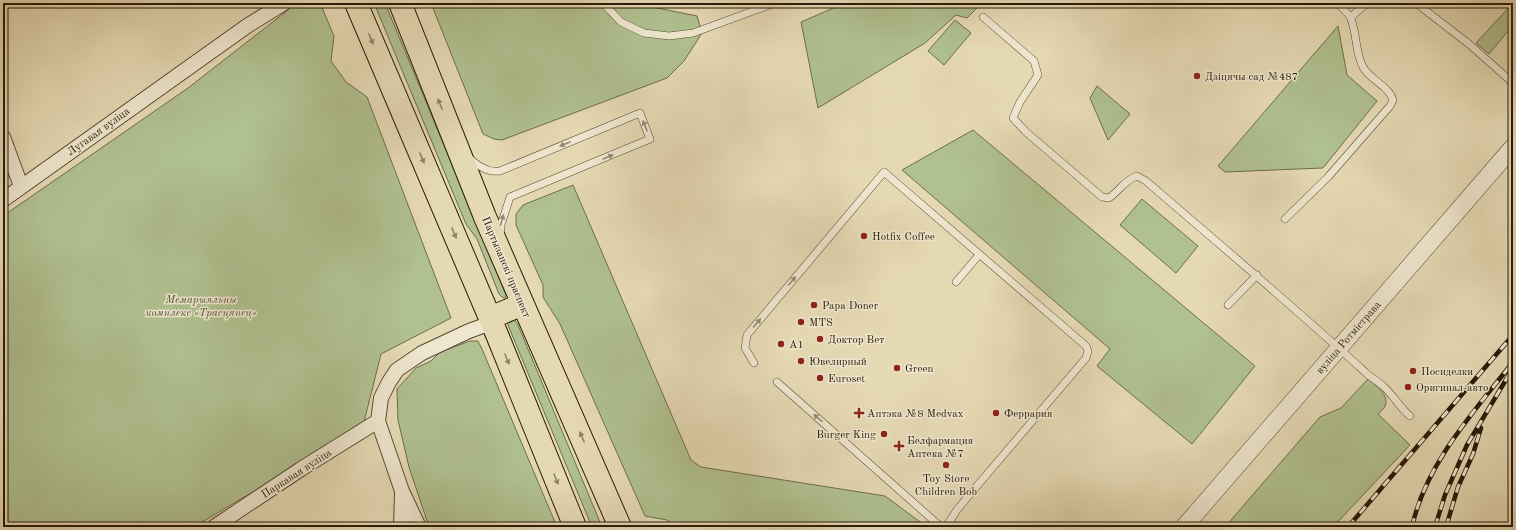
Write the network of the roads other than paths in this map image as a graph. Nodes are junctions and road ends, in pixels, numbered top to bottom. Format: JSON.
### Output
{"nodes":[{"id":1,"x":284,"y":3,"type":"edge"},
{"id":2,"x":400,"y":3,"type":"edge"},
{"id":3,"x":603,"y":3,"type":"edge"},
{"id":4,"x":775,"y":3,"type":"edge"},
{"id":5,"x":1337,"y":3,"type":"edge"},
{"id":6,"x":1367,"y":3,"type":"edge"},
{"id":7,"x":1417,"y":3,"type":"edge"},
{"id":8,"x":354,"y":6,"type":"edge"},
{"id":9,"x":983,"y":17,"type":"dead end"},
{"id":10,"x":1351,"y":17,"type":"junction"},
{"id":11,"x":1513,"y":83,"type":"edge"},
{"id":12,"x":3,"y":138,"type":"edge"},
{"id":13,"x":455,"y":139,"type":"junction"},
{"id":14,"x":1513,"y":147,"type":"edge"},
{"id":15,"x":21,"y":186,"type":"junction"},
{"id":16,"x":3,"y":200,"type":"edge"},
{"id":17,"x":1285,"y":219,"type":"dead end"},
{"id":18,"x":979,"y":255,"type":"junction"},
{"id":19,"x":503,"y":258,"type":"junction"},
{"id":20,"x":1256,"y":275,"type":"junction"},
{"id":21,"x":956,"y":282,"type":"dead end"},
{"id":22,"x":523,"y":304,"type":"junction"},
{"id":23,"x":1228,"y":305,"type":"dead end"},
{"id":24,"x":490,"y":320,"type":"junction"},
{"id":25,"x":1339,"y":348,"type":"junction"},
{"id":26,"x":754,"y":363,"type":"dead end"},
{"id":27,"x":777,"y":382,"type":"dead end"},
{"id":28,"x":1410,"y":416,"type":"dead end"},
{"id":29,"x":378,"y":421,"type":"junction"},
{"id":30,"x":402,"y":491,"type":"junction"},
{"id":31,"x":620,"y":522,"type":"edge"},
{"id":32,"x":214,"y":527,"type":"edge"},
{"id":33,"x":401,"y":527,"type":"edge"},
{"id":34,"x":419,"y":527,"type":"edge"},
{"id":35,"x":575,"y":527,"type":"edge"},
{"id":36,"x":941,"y":527,"type":"edge"},
{"id":37,"x":946,"y":527,"type":"edge"},
{"id":38,"x":1184,"y":527,"type":"edge"}],
"edges":[{"from":1,"to":15,"type":"street","name":"Лугавая вуліца"},
{"from":13,"to":2,"type":"highway","name":"Партызанскі праспект","one_way":true},
{"from":3,"to":4,"type":"lane"},
{"from":5,"to":10,"type":"lane"},
{"from":6,"to":10,"type":"lane"},
{"from":7,"to":11,"type":"lane"},
{"from":8,"to":24,"type":"highway","one_way":true},
{"from":9,"to":20,"type":"lane"},
{"from":10,"to":17,"type":"lane"},
{"from":12,"to":15,"type":"street"},
{"from":13,"to":19,"type":"highway","name":"Партызанскі праспект"},
{"from":19,"to":13,"type":"lane","one_way":true},
{"from":14,"to":25,"type":"street","name":"вуліца Ротмістрава"},
{"from":15,"to":16,"type":"street","name":"Лугавая вуліца"},
{"from":18,"to":21,"type":"lane"},
{"from":26,"to":18,"type":"lane","one_way":true},
{"from":18,"to":37,"type":"lane"},
{"from":19,"to":22,"type":"highway","name":"Партызанскі праспект"},
{"from":20,"to":23,"type":"lane"},
{"from":20,"to":25,"type":"lane"},
{"from":22,"to":24,"type":"highway"},
{"from":31,"to":22,"type":"highway","name":"Партызанскі праспект","one_way":true},
{"from":24,"to":29,"type":"street"},
{"from":24,"to":35,"type":"highway","one_way":true},
{"from":25,"to":28,"type":"lane"},
{"from":25,"to":38,"type":"street","name":"вуліца Ротмістрава"},
{"from":36,"to":27,"type":"lane","one_way":true},
{"from":29,"to":30,"type":"street"},
{"from":29,"to":32,"type":"street","name":"Паркавая вуліца"},
{"from":30,"to":33,"type":"street"},
{"from":30,"to":34,"type":"street"}]}
